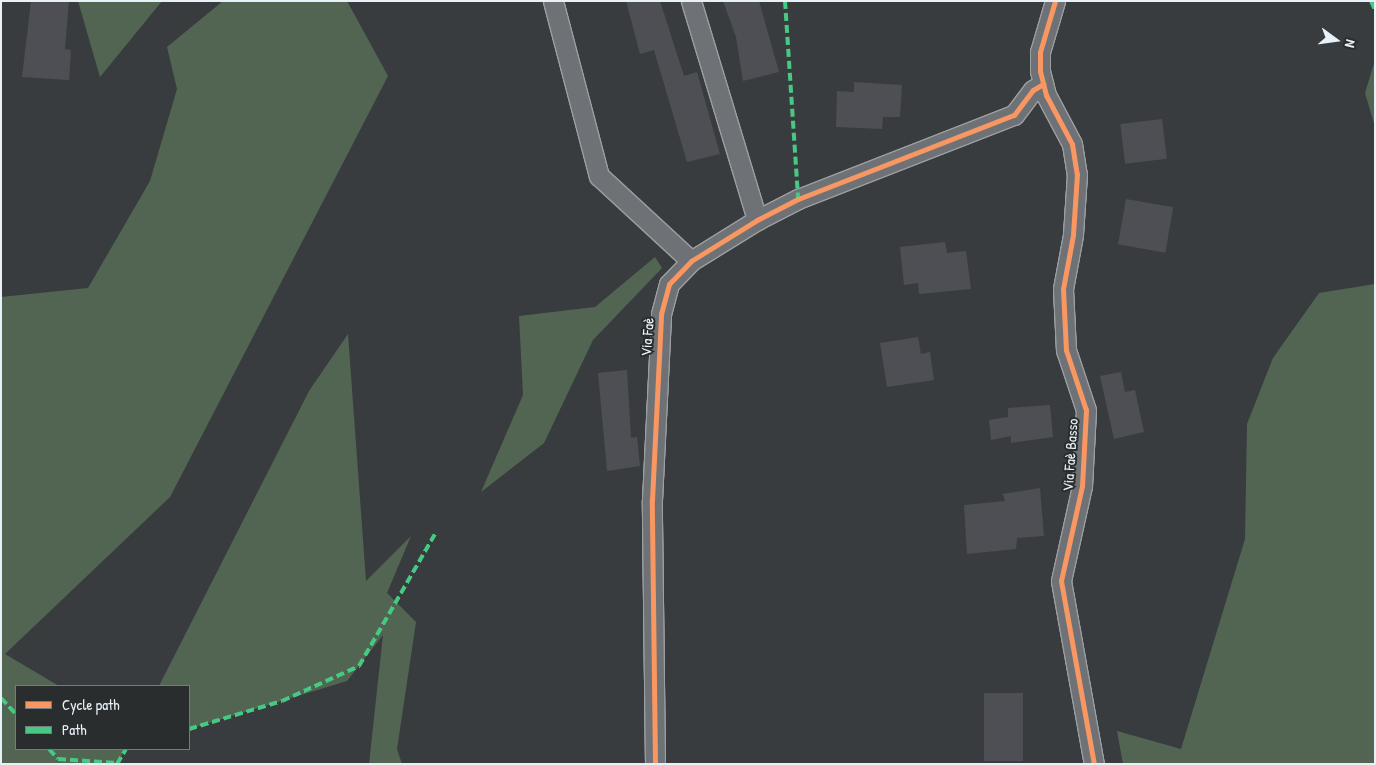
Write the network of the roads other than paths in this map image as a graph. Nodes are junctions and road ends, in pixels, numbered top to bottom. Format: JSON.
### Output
{"nodes":[{"id":1,"x":553,"y":1,"type":"edge"},
{"id":2,"x":691,"y":1,"type":"edge"},
{"id":3,"x":1055,"y":1,"type":"edge"},
{"id":4,"x":1044,"y":89,"type":"junction"},
{"id":5,"x":757,"y":220,"type":"junction"},
{"id":6,"x":691,"y":261,"type":"junction"},
{"id":7,"x":1092,"y":762,"type":"edge"},
{"id":8,"x":654,"y":764,"type":"edge"}],
"edges":[{"from":1,"to":6,"type":"street"},
{"from":2,"to":5,"type":"street"},
{"from":3,"to":4,"type":"street"},
{"from":4,"to":5,"type":"street","name":"Via Faè"},
{"from":4,"to":7,"type":"street","name":"Via Faè Basso"},
{"from":5,"to":6,"type":"street","name":"Via Faè"},
{"from":6,"to":8,"type":"street","name":"Via Faè"}]}
